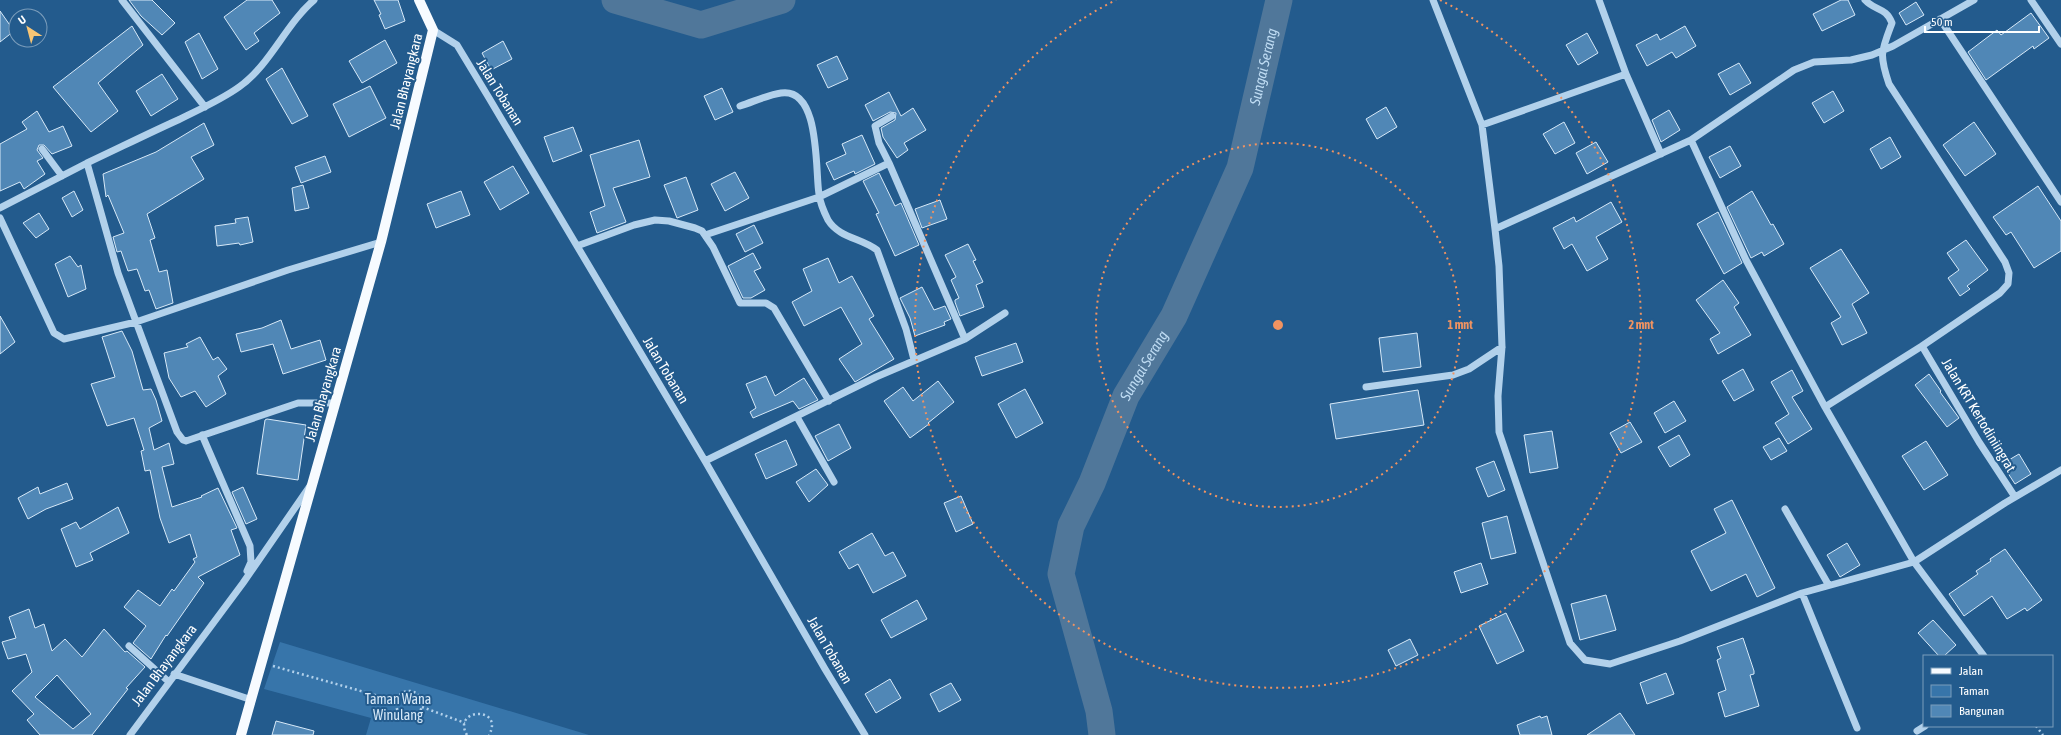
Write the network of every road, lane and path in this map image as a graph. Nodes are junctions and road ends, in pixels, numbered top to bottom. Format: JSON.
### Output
{"nodes":[{"id":1,"x":122,"y":0,"type":"edge"},
{"id":2,"x":314,"y":0,"type":"edge"},
{"id":3,"x":419,"y":0,"type":"edge"},
{"id":4,"x":1433,"y":0,"type":"edge"},
{"id":5,"x":1599,"y":0,"type":"edge"},
{"id":6,"x":1865,"y":0,"type":"edge"},
{"id":7,"x":1974,"y":0,"type":"edge"},
{"id":8,"x":2031,"y":0,"type":"edge"},
{"id":9,"x":1940,"y":19,"type":"junction"},
{"id":10,"x":433,"y":30,"type":"junction"},
{"id":11,"x":2061,"y":44,"type":"edge"},
{"id":12,"x":1882,"y":51,"type":"junction"},
{"id":13,"x":1626,"y":74,"type":"junction"},
{"id":14,"x":740,"y":106,"type":"dead end"},
{"id":15,"x":205,"y":107,"type":"junction"},
{"id":16,"x":892,"y":116,"type":"dead end"},
{"id":17,"x":1482,"y":125,"type":"junction"},
{"id":18,"x":1692,"y":140,"type":"junction"},
{"id":19,"x":42,"y":149,"type":"dead end"},
{"id":20,"x":1661,"y":154,"type":"junction"},
{"id":21,"x":87,"y":163,"type":"junction"},
{"id":22,"x":889,"y":164,"type":"junction"},
{"id":23,"x":62,"y":176,"type":"junction"},
{"id":24,"x":819,"y":197,"type":"junction"},
{"id":25,"x":2061,"y":202,"type":"edge"},
{"id":26,"x":0,"y":208,"type":"edge"},
{"id":27,"x":0,"y":218,"type":"edge"},
{"id":28,"x":1495,"y":229,"type":"junction"},
{"id":29,"x":705,"y":235,"type":"junction"},
{"id":30,"x":381,"y":242,"type":"junction"},
{"id":31,"x":577,"y":246,"type":"junction"},
{"id":32,"x":1005,"y":313,"type":"dead end"},
{"id":33,"x":136,"y":322,"type":"junction"},
{"id":34,"x":965,"y":339,"type":"junction"},
{"id":35,"x":1922,"y":346,"type":"junction"},
{"id":36,"x":1502,"y":347,"type":"junction"},
{"id":37,"x":914,"y":360,"type":"junction"},
{"id":38,"x":1366,"y":387,"type":"dead end"},
{"id":39,"x":829,"y":401,"type":"junction"},
{"id":40,"x":335,"y":403,"type":"junction"},
{"id":41,"x":1825,"y":407,"type":"junction"},
{"id":42,"x":797,"y":417,"type":"junction"},
{"id":43,"x":202,"y":435,"type":"junction"},
{"id":44,"x":705,"y":461,"type":"junction"},
{"id":45,"x":2061,"y":470,"type":"edge"},
{"id":46,"x":314,"y":481,"type":"junction"},
{"id":47,"x":834,"y":482,"type":"dead end"},
{"id":48,"x":2014,"y":497,"type":"junction"},
{"id":49,"x":1785,"y":509,"type":"dead end"},
{"id":50,"x":1914,"y":562,"type":"junction"},
{"id":51,"x":243,"y":582,"type":"junction"},
{"id":52,"x":1828,"y":584,"type":"junction"},
{"id":53,"x":1802,"y":592,"type":"junction"},
{"id":54,"x":129,"y":646,"type":"dead end"},
{"id":55,"x":1983,"y":655,"type":"edge"},
{"id":56,"x":262,"y":662,"type":"junction"},
{"id":57,"x":174,"y":674,"type":"junction"},
{"id":58,"x":169,"y":682,"type":"junction"},
{"id":59,"x":252,"y":700,"type":"junction"},
{"id":60,"x":396,"y":701,"type":"junction"},
{"id":61,"x":422,"y":708,"type":"junction"},
{"id":62,"x":465,"y":723,"type":"junction"},
{"id":63,"x":1924,"y":727,"type":"edge"},
{"id":64,"x":2037,"y":727,"type":"edge"},
{"id":65,"x":1857,"y":728,"type":"dead end"},
{"id":66,"x":1916,"y":732,"type":"dead end"},
{"id":67,"x":130,"y":735,"type":"edge"},
{"id":68,"x":241,"y":735,"type":"edge"},
{"id":69,"x":467,"y":735,"type":"edge"},
{"id":70,"x":489,"y":735,"type":"edge"},
{"id":71,"x":865,"y":735,"type":"edge"},
{"id":72,"x":2043,"y":735,"type":"edge"}],
"edges":[{"from":1,"to":15,"type":"street"},
{"from":2,"to":15,"type":"street"},
{"from":3,"to":10,"type":"main road","name":"Jalan Bhayangkara"},
{"from":4,"to":17,"type":"street"},
{"from":5,"to":13,"type":"street"},
{"from":6,"to":12,"type":"street"},
{"from":7,"to":9,"type":"street"},
{"from":8,"to":11,"type":"street"},
{"from":9,"to":12,"type":"street"},
{"from":9,"to":25,"type":"street"},
{"from":10,"to":30,"type":"main road","name":"Jalan Bhayangkara"},
{"from":10,"to":31,"type":"street","name":"Jalan Tobanan"},
{"from":12,"to":18,"type":"street"},
{"from":12,"to":35,"type":"street"},
{"from":13,"to":17,"type":"street"},
{"from":13,"to":20,"type":"street"},
{"from":14,"to":24,"type":"street"},
{"from":15,"to":21,"type":"street"},
{"from":16,"to":22,"type":"street"},
{"from":17,"to":28,"type":"street"},
{"from":18,"to":20,"type":"street"},
{"from":18,"to":41,"type":"street"},
{"from":19,"to":23,"type":"street"},
{"from":20,"to":28,"type":"street"},
{"from":21,"to":23,"type":"street"},
{"from":21,"to":33,"type":"street"},
{"from":22,"to":24,"type":"street"},
{"from":22,"to":34,"type":"street"},
{"from":23,"to":26,"type":"street"},
{"from":24,"to":29,"type":"street"},
{"from":24,"to":37,"type":"street"},
{"from":27,"to":33,"type":"street"},
{"from":28,"to":36,"type":"street"},
{"from":29,"to":31,"type":"street"},
{"from":29,"to":39,"type":"street"},
{"from":30,"to":33,"type":"street"},
{"from":30,"to":40,"type":"main road","name":"Jalan Bhayangkara"},
{"from":31,"to":44,"type":"street","name":"Jalan Tobanan"},
{"from":32,"to":34,"type":"street"},
{"from":33,"to":43,"type":"street"},
{"from":34,"to":37,"type":"street"},
{"from":35,"to":41,"type":"street"},
{"from":35,"to":48,"type":"street","name":"Jalan KRT Kertodiniingrat"},
{"from":36,"to":38,"type":"street"},
{"from":36,"to":53,"type":"street"},
{"from":37,"to":39,"type":"street"},
{"from":39,"to":42,"type":"street"},
{"from":40,"to":43,"type":"street"},
{"from":40,"to":46,"type":"main road","name":"Jalan Bhayangkara"},
{"from":41,"to":50,"type":"street"},
{"from":42,"to":44,"type":"street"},
{"from":42,"to":47,"type":"street"},
{"from":43,"to":51,"type":"street"},
{"from":44,"to":71,"type":"street","name":"Jalan Tobanan"},
{"from":45,"to":48,"type":"street"},
{"from":46,"to":51,"type":"street","name":"Jalan Bhayangkara"},
{"from":46,"to":56,"type":"main road"},
{"from":48,"to":50,"type":"street"},
{"from":49,"to":52,"type":"street"},
{"from":50,"to":52,"type":"street"},
{"from":50,"to":55,"type":"street"},
{"from":51,"to":57,"type":"street","name":"Jalan Bhayangkara"},
{"from":52,"to":53,"type":"street"},
{"from":53,"to":65,"type":"street"},
{"from":54,"to":58,"type":"street"},
{"from":56,"to":59,"type":"main road"},
{"from":56,"to":60,"type":"path"},
{"from":57,"to":58,"type":"street","name":"Jalan Bhayangkara"},
{"from":57,"to":59,"type":"street"},
{"from":58,"to":67,"type":"street","name":"Jalan Bhayangkara"},
{"from":59,"to":68,"type":"main road"},
{"from":60,"to":61,"type":"path"},
{"from":60,"to":61,"type":"path"},
{"from":61,"to":62,"type":"path"},
{"from":62,"to":69,"type":"path"},
{"from":62,"to":70,"type":"path"},
{"from":63,"to":66,"type":"street"},
{"from":64,"to":72,"type":"path"}]}
